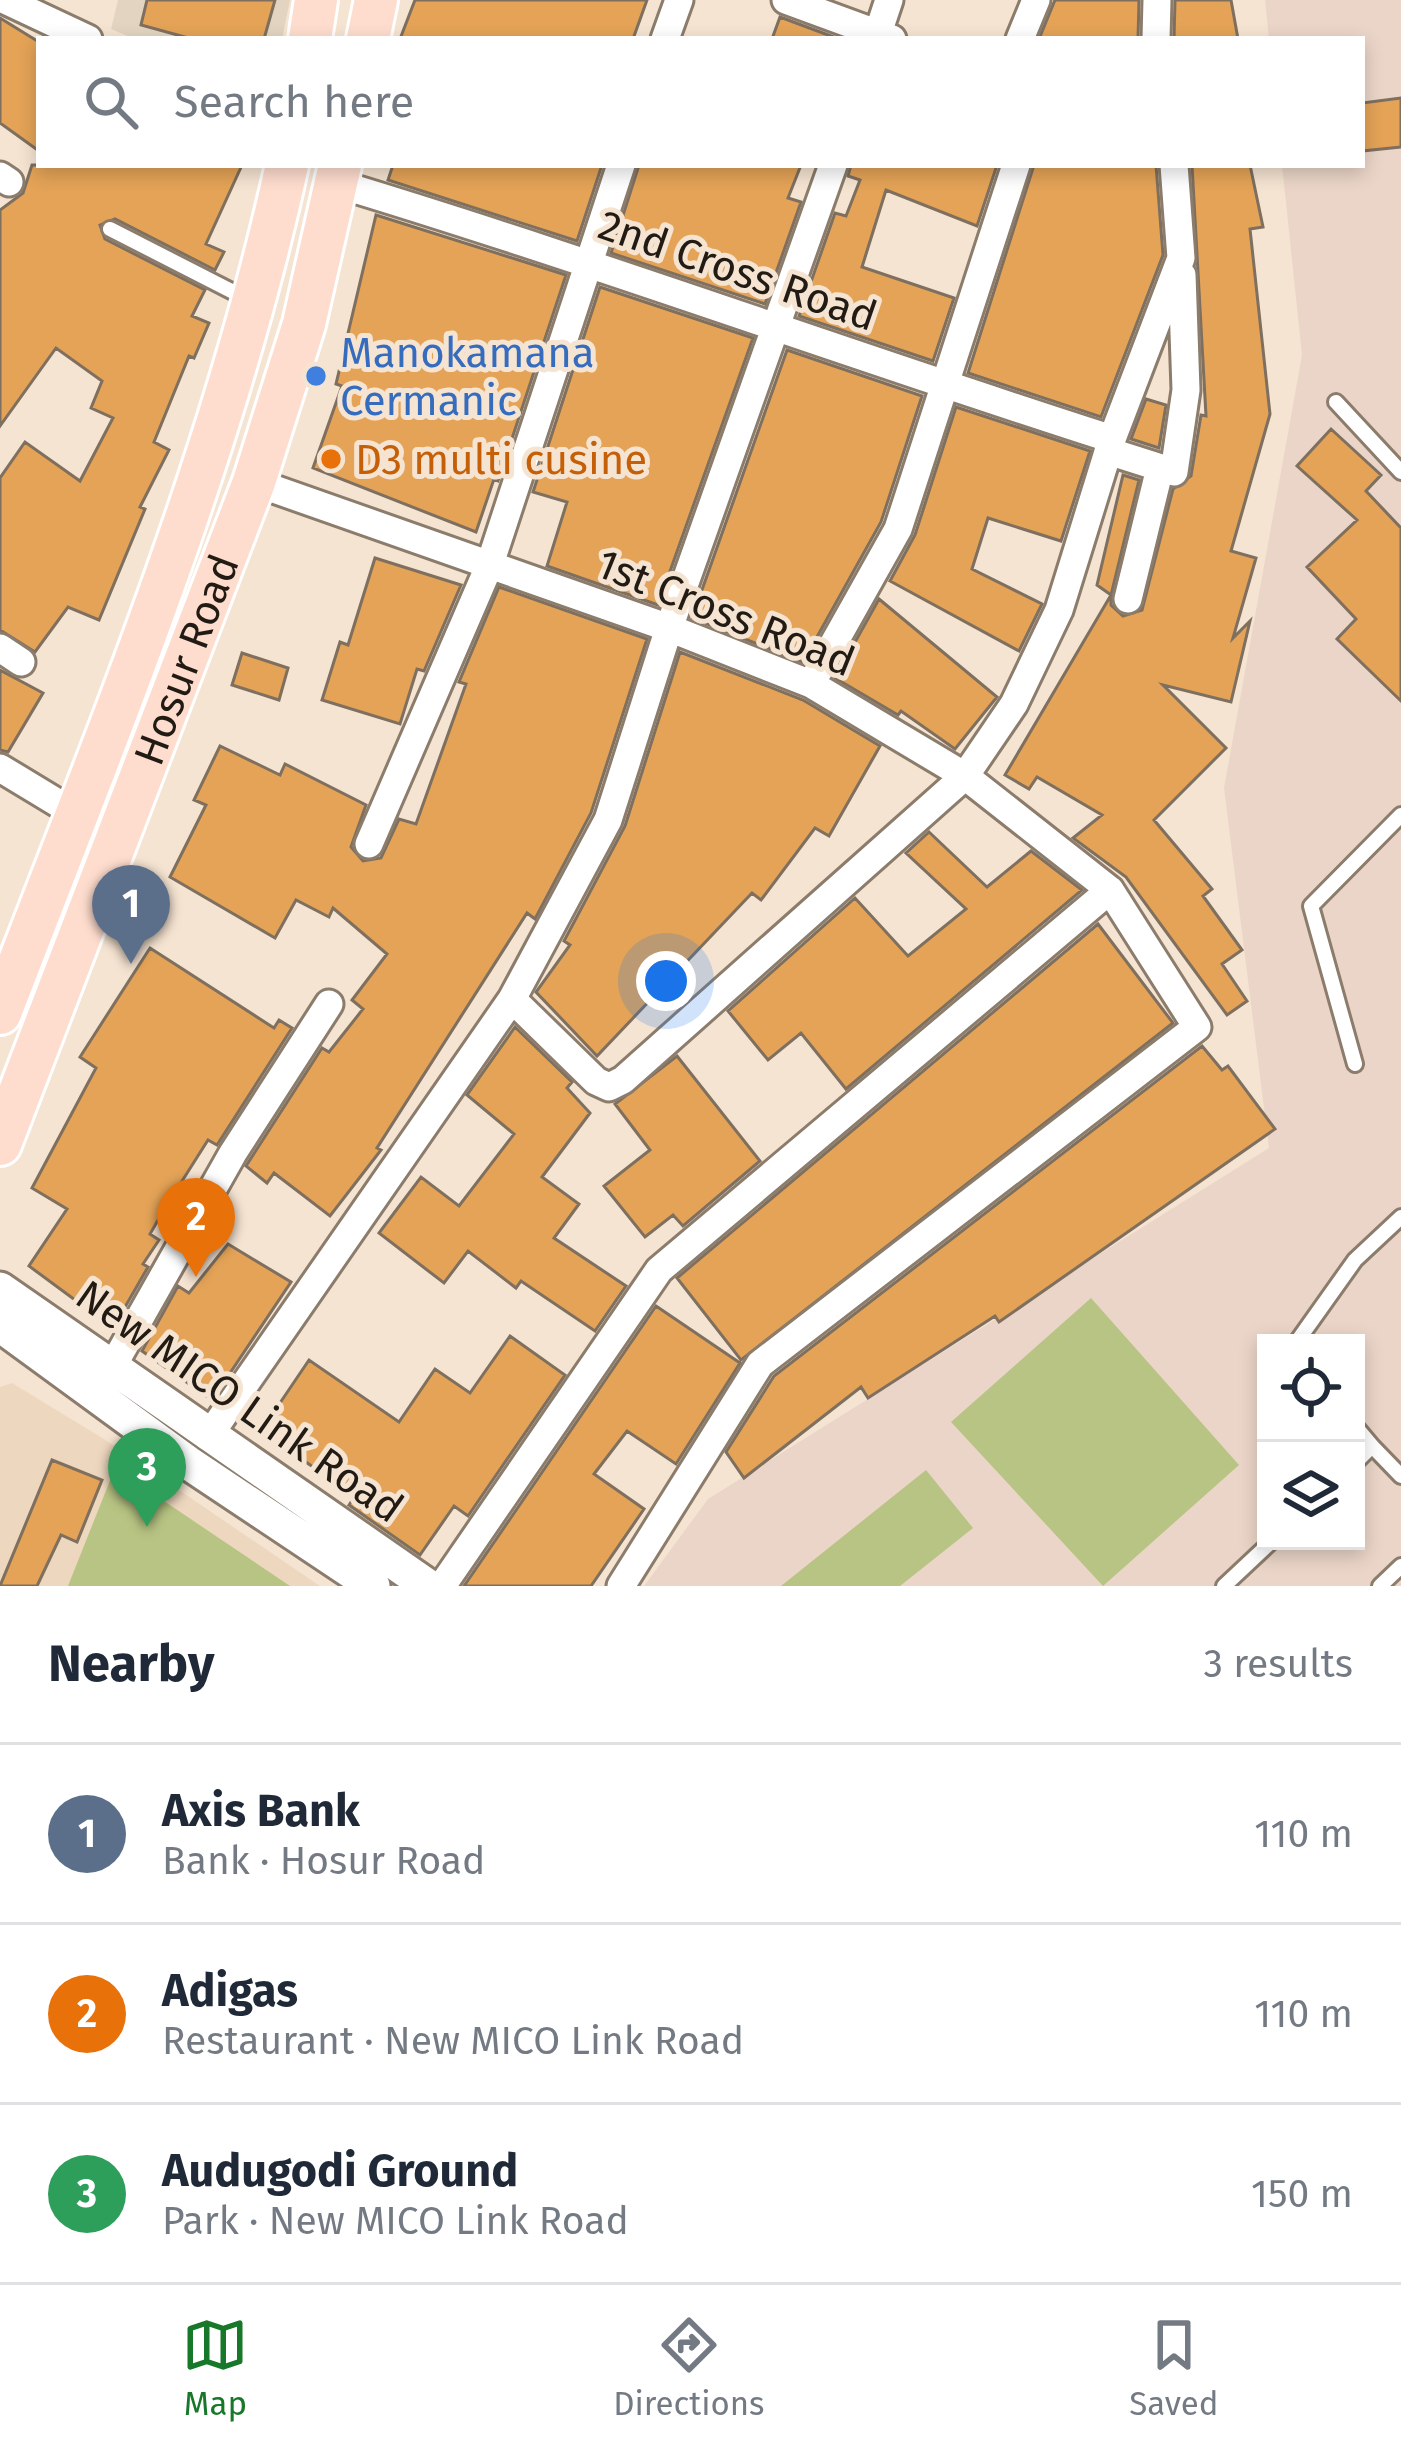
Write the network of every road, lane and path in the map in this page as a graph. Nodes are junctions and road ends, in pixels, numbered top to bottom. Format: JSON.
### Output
{"nodes":[{"id":1,"x":4,"y":0,"type":"edge"},
{"id":2,"x":316,"y":0,"type":"edge"},
{"id":3,"x":376,"y":0,"type":"edge"},
{"id":4,"x":679,"y":0,"type":"edge"},
{"id":5,"x":786,"y":0,"type":"edge"},
{"id":6,"x":889,"y":0,"type":"edge"},
{"id":7,"x":1036,"y":0,"type":"edge"},
{"id":8,"x":1157,"y":0,"type":"edge"},
{"id":9,"x":82,"y":36,"type":"edge"},
{"id":10,"x":310,"y":36,"type":"edge"},
{"id":11,"x":369,"y":36,"type":"edge"},
{"id":12,"x":666,"y":36,"type":"edge"},
{"id":13,"x":879,"y":36,"type":"edge"},
{"id":14,"x":882,"y":36,"type":"edge"},
{"id":15,"x":1021,"y":36,"type":"edge"},
{"id":16,"x":1156,"y":36,"type":"edge"},
{"id":17,"x":286,"y":168,"type":"edge"},
{"id":18,"x":621,"y":168,"type":"edge"},
{"id":19,"x":832,"y":168,"type":"edge"},
{"id":20,"x":1015,"y":168,"type":"edge"},
{"id":21,"x":1174,"y":168,"type":"edge"},
{"id":22,"x":337,"y":174,"type":"edge"},
{"id":23,"x":110,"y":229,"type":"dead end"},
{"id":24,"x":1181,"y":258,"type":"junction"},
{"id":25,"x":588,"y":261,"type":"junction"},
{"id":26,"x":256,"y":304,"type":"junction"},
{"id":27,"x":777,"y":331,"type":"junction"},
{"id":28,"x":943,"y":385,"type":"junction"},
{"id":29,"x":1336,"y":402,"type":"dead end"},
{"id":30,"x":1110,"y":445,"type":"junction"},
{"id":31,"x":1160,"y":468,"type":"junction"},
{"id":32,"x":1401,"y":472,"type":"edge"},
{"id":33,"x":254,"y":482,"type":"junction"},
{"id":34,"x":490,"y":564,"type":"junction"},
{"id":35,"x":1128,"y":599,"type":"dead end"},
{"id":36,"x":668,"y":628,"type":"junction"},
{"id":37,"x":812,"y":684,"type":"junction"},
{"id":38,"x":0,"y":768,"type":"edge"},
{"id":39,"x":965,"y":776,"type":"junction"},
{"id":40,"x":76,"y":814,"type":"junction"},
{"id":41,"x":1401,"y":815,"type":"edge"},
{"id":42,"x":369,"y":844,"type":"dead end"},
{"id":43,"x":1110,"y":890,"type":"junction"},
{"id":44,"x":512,"y":998,"type":"junction"},
{"id":45,"x":329,"y":1004,"type":"dead end"},
{"id":46,"x":0,"y":1013,"type":"edge"},
{"id":47,"x":1355,"y":1064,"type":"dead end"},
{"id":48,"x":0,"y":1144,"type":"edge"},
{"id":49,"x":1401,"y":1217,"type":"edge"},
{"id":50,"x":0,"y":1289,"type":"edge"},
{"id":51,"x":0,"y":1325,"type":"edge"},
{"id":52,"x":1302,"y":1334,"type":"edge"},
{"id":53,"x":111,"y":1369,"type":"junction"},
{"id":54,"x":208,"y":1437,"type":"junction"},
{"id":55,"x":1365,"y":1438,"type":"edge"},
{"id":56,"x":1372,"y":1447,"type":"junction"},
{"id":57,"x":1365,"y":1454,"type":"edge"},
{"id":58,"x":1401,"y":1476,"type":"edge"},
{"id":59,"x":1262,"y":1550,"type":"edge"},
{"id":60,"x":1401,"y":1566,"type":"edge"},
{"id":61,"x":373,"y":1586,"type":"edge"},
{"id":62,"x":428,"y":1586,"type":"edge"},
{"id":63,"x":442,"y":1586,"type":"edge"},
{"id":64,"x":621,"y":1586,"type":"edge"},
{"id":65,"x":1224,"y":1586,"type":"edge"},
{"id":66,"x":1380,"y":1586,"type":"edge"}],
"edges":[{"from":1,"to":9,"type":"street"},
{"from":2,"to":10,"type":"main road"},
{"from":3,"to":11,"type":"main road"},
{"from":4,"to":12,"type":"street"},
{"from":5,"to":13,"type":"street"},
{"from":6,"to":14,"type":"street"},
{"from":7,"to":15,"type":"street"},
{"from":8,"to":16,"type":"street"},
{"from":17,"to":26,"type":"main road","name":"Hosur Road"},
{"from":18,"to":25,"type":"street"},
{"from":19,"to":27,"type":"street"},
{"from":20,"to":28,"type":"street"},
{"from":21,"to":24,"type":"street"},
{"from":22,"to":25,"type":"street","name":"2nd Cross Road"},
{"from":22,"to":33,"type":"main road","name":"Hosur Road"},
{"from":23,"to":26,"type":"lane"},
{"from":24,"to":30,"type":"street"},
{"from":24,"to":31,"type":"street"},
{"from":25,"to":27,"type":"street","name":"2nd Cross Road"},
{"from":25,"to":34,"type":"street"},
{"from":26,"to":40,"type":"main road","name":"Hosur Road"},
{"from":27,"to":28,"type":"street","name":"2nd Cross Road"},
{"from":27,"to":36,"type":"street"},
{"from":28,"to":30,"type":"street","name":"2nd Cross Road"},
{"from":28,"to":37,"type":"street"},
{"from":29,"to":32,"type":"lane"},
{"from":30,"to":31,"type":"street","name":"2nd Cross Road"},
{"from":30,"to":39,"type":"street"},
{"from":31,"to":35,"type":"street"},
{"from":33,"to":34,"type":"street","name":"1st Cross Road"},
{"from":33,"to":48,"type":"main road","name":"Hosur Road"},
{"from":34,"to":36,"type":"street","name":"1st Cross Road"},
{"from":34,"to":42,"type":"street"},
{"from":36,"to":37,"type":"street","name":"1st Cross Road"},
{"from":36,"to":44,"type":"street"},
{"from":37,"to":39,"type":"street","name":"1st Cross Road"},
{"from":38,"to":40,"type":"street"},
{"from":39,"to":43,"type":"street","name":"1st Cross Road"},
{"from":39,"to":44,"type":"street"},
{"from":40,"to":46,"type":"main road","name":"Hosur Road"},
{"from":41,"to":47,"type":"lane"},
{"from":43,"to":63,"type":"street"},
{"from":43,"to":64,"type":"street","name":"1st Cross Road"},
{"from":44,"to":54,"type":"street"},
{"from":45,"to":53,"type":"street"},
{"from":49,"to":52,"type":"lane"},
{"from":50,"to":53,"type":"street","name":"New MICO Link Road"},
{"from":51,"to":61,"type":"street","name":"New MICO Link Road"},
{"from":53,"to":54,"type":"street","name":"New MICO Link Road"},
{"from":54,"to":62,"type":"street","name":"New MICO Link Road"},
{"from":55,"to":56,"type":"lane"},
{"from":56,"to":57,"type":"lane"},
{"from":56,"to":58,"type":"lane"},
{"from":59,"to":65,"type":"lane"},
{"from":60,"to":66,"type":"lane"}]}
